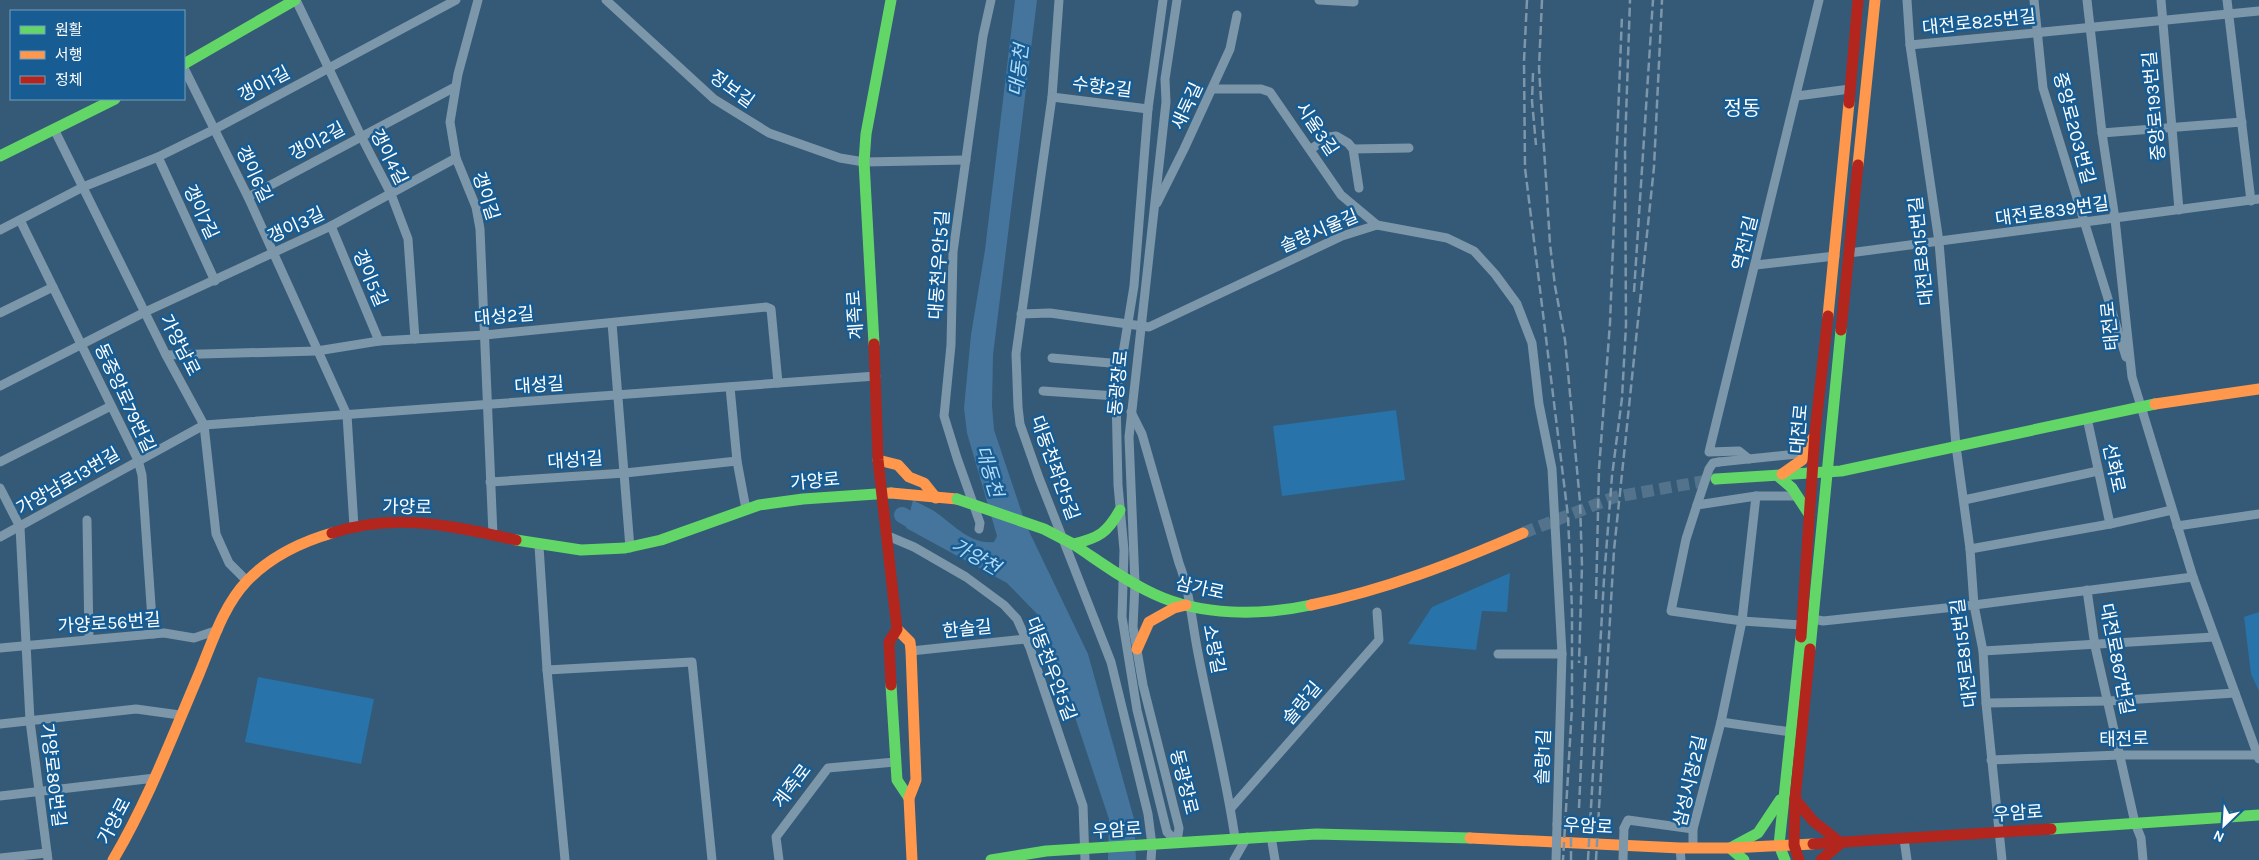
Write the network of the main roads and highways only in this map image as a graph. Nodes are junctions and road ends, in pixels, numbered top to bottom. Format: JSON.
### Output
{"nodes":[{"id":1,"x":296,"y":0,"type":"edge"},
{"id":2,"x":891,"y":0,"type":"edge"},
{"id":3,"x":1858,"y":0,"type":"edge"},
{"id":4,"x":1875,"y":0,"type":"edge"},
{"id":5,"x":185,"y":65,"type":"edge"},
{"id":6,"x":113,"y":100,"type":"edge"},
{"id":7,"x":0,"y":156,"type":"edge"},
{"id":8,"x":2259,"y":389,"type":"edge"},
{"id":9,"x":1815,"y":432,"type":"junction"},
{"id":10,"x":878,"y":460,"type":"junction"},
{"id":11,"x":1826,"y":473,"type":"junction"},
{"id":12,"x":1814,"y":474,"type":"junction"},
{"id":13,"x":1778,"y":476,"type":"junction"},
{"id":14,"x":1716,"y":479,"type":"tunnel mouth"},
{"id":15,"x":881,"y":493,"type":"junction"},
{"id":16,"x":936,"y":498,"type":"junction"},
{"id":17,"x":1120,"y":510,"type":"road end"},
{"id":18,"x":1809,"y":514,"type":"junction"},
{"id":19,"x":1523,"y":533,"type":"tunnel mouth"},
{"id":20,"x":1073,"y":544,"type":"junction"},
{"id":21,"x":1189,"y":604,"type":"junction"},
{"id":22,"x":896,"y":629,"type":"junction"},
{"id":23,"x":1137,"y":649,"type":"road end"},
{"id":24,"x":1784,"y":792,"type":"junction"},
{"id":25,"x":908,"y":798,"type":"junction"},
{"id":26,"x":1795,"y":799,"type":"junction"},
{"id":27,"x":2259,"y":815,"type":"edge"},
{"id":28,"x":1841,"y":843,"type":"junction"},
{"id":29,"x":1779,"y":845,"type":"junction"},
{"id":30,"x":1794,"y":845,"type":"junction"},
{"id":31,"x":1730,"y":848,"type":"junction"},
{"id":32,"x":1085,"y":855,"type":"edge"},
{"id":33,"x":113,"y":860,"type":"edge"},
{"id":34,"x":912,"y":860,"type":"edge"},
{"id":35,"x":991,"y":860,"type":"edge"},
{"id":36,"x":1744,"y":860,"type":"edge"},
{"id":37,"x":1785,"y":860,"type":"edge"},
{"id":38,"x":1799,"y":860,"type":"edge"},
{"id":39,"x":1820,"y":860,"type":"edge"}],
"edges":[{"from":1,"to":5,"type":"main road"},
{"from":2,"to":10,"type":"main road","name":"계족로"},
{"from":3,"to":9,"type":"main road","name":"대전로"},
{"from":4,"to":11,"type":"main road","name":"대전로"},
{"from":6,"to":7,"type":"main road"},
{"from":8,"to":11,"type":"main road"},
{"from":9,"to":12,"type":"main road","name":"대전로"},
{"from":9,"to":13,"type":"main road"},
{"from":10,"to":15,"type":"main road","name":"계족로"},
{"from":10,"to":16,"type":"main road"},
{"from":11,"to":12,"type":"main road"},
{"from":11,"to":26,"type":"main road","name":"대전로"},
{"from":12,"to":13,"type":"main road"},
{"from":12,"to":18,"type":"main road","name":"대전로"},
{"from":13,"to":14,"type":"main road"},
{"from":13,"to":18,"type":"main road"},
{"from":15,"to":16,"type":"main road","name":"삼가로"},
{"from":15,"to":22,"type":"main road","name":"계족로"},
{"from":15,"to":33,"type":"main road","name":"가양로"},
{"from":16,"to":20,"type":"main road","name":"삼가로","bridge":true},
{"from":17,"to":20,"type":"main road"},
{"from":18,"to":24,"type":"main road","name":"대전로"},
{"from":19,"to":21,"type":"main road","name":"삼가로"},
{"from":20,"to":21,"type":"main road","name":"삼가로"},
{"from":21,"to":23,"type":"main road"},
{"from":22,"to":25,"type":"main road","name":"계족로"},
{"from":22,"to":25,"type":"main road","name":"계족로"},
{"from":24,"to":29,"type":"main road","name":"대전로"},
{"from":24,"to":31,"type":"main road"},
{"from":25,"to":34,"type":"main road","name":"계족로"},
{"from":26,"to":28,"type":"main road"},
{"from":26,"to":30,"type":"main road","name":"대전로"},
{"from":27,"to":28,"type":"main road","name":"우암로"},
{"from":28,"to":30,"type":"main road","name":"우암로"},
{"from":28,"to":39,"type":"main road"},
{"from":29,"to":30,"type":"main road","name":"우암로"},
{"from":29,"to":31,"type":"main road","name":"우암로"},
{"from":29,"to":37,"type":"main road","name":"대전로"},
{"from":30,"to":38,"type":"main road","name":"대전로"},
{"from":31,"to":32,"type":"main road","name":"우암로"},
{"from":31,"to":36,"type":"main road"},
{"from":32,"to":35,"type":"main road","name":"우암로"}]}
